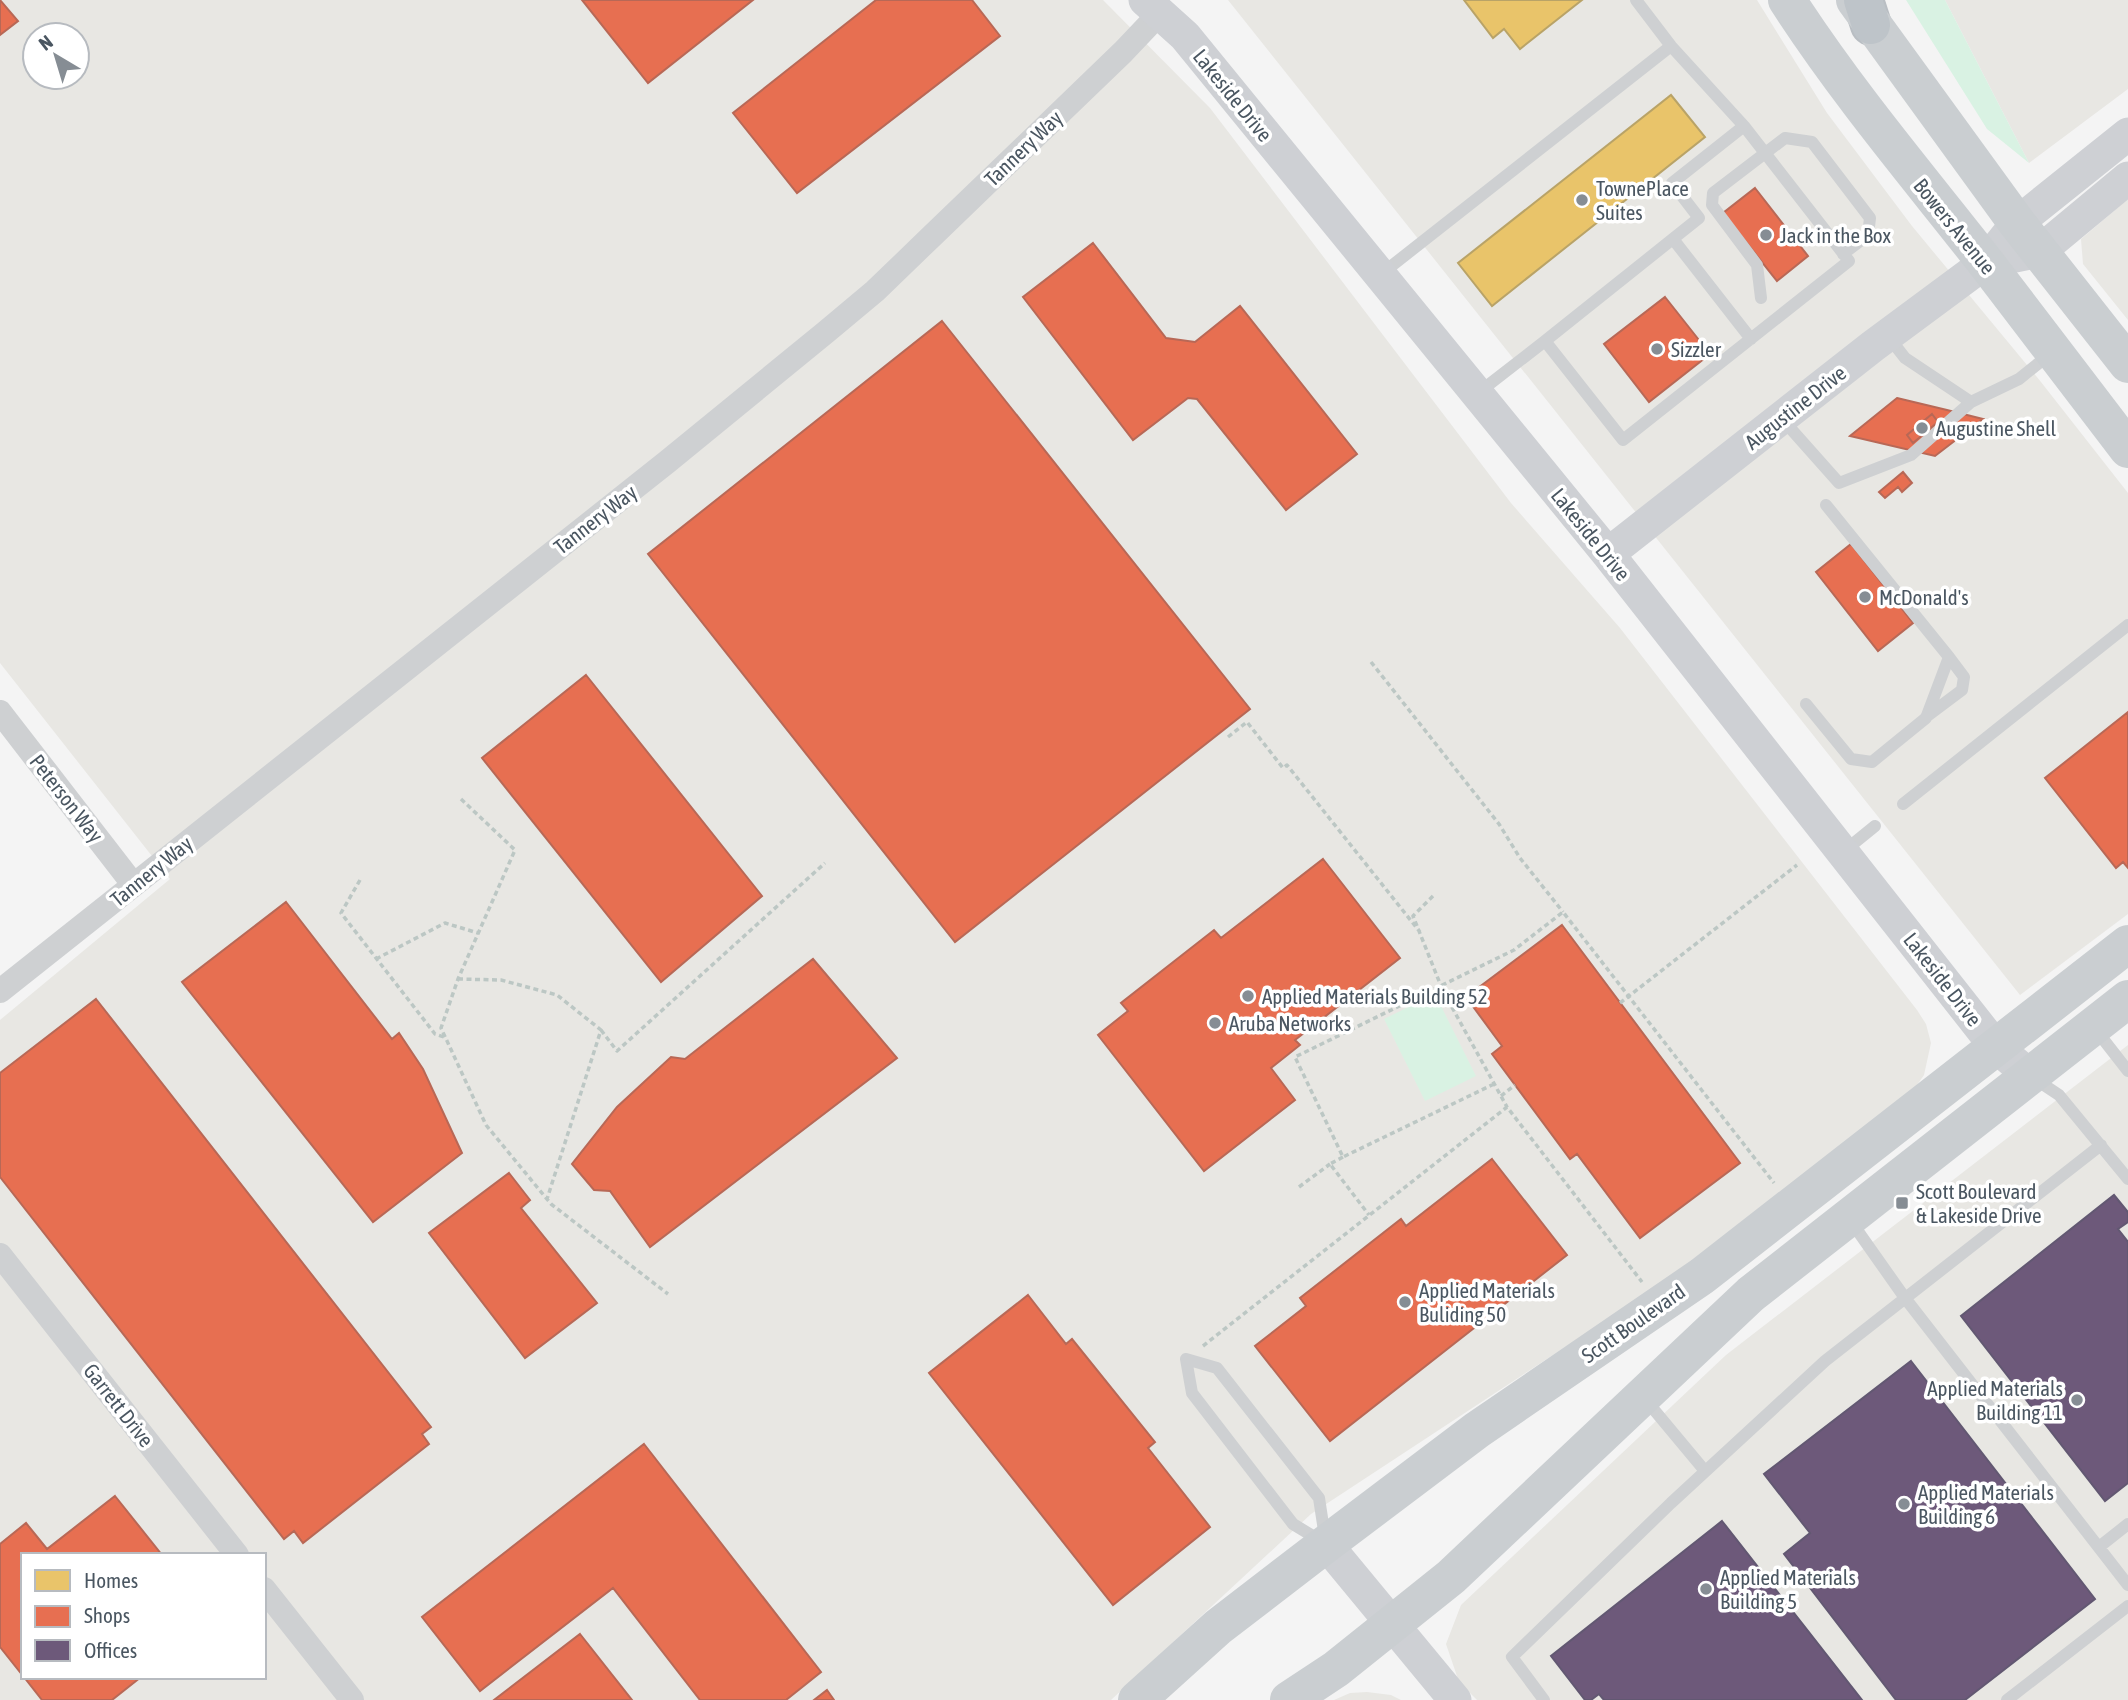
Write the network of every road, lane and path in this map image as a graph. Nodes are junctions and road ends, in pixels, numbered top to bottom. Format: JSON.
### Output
{"nodes":[{"id":1,"x":1636,"y":0,"type":"edge"},
{"id":2,"x":1787,"y":0,"type":"edge"},
{"id":3,"x":1158,"y":4,"type":"edge"},
{"id":4,"x":1863,"y":8,"type":"edge"},
{"id":5,"x":1671,"y":47,"type":"junction"},
{"id":6,"x":1744,"y":125,"type":"junction"},
{"id":7,"x":2128,"y":134,"type":"edge"},
{"id":8,"x":1765,"y":153,"type":"junction"},
{"id":9,"x":2128,"y":178,"type":"edge"},
{"id":10,"x":2028,"y":237,"type":"junction"},
{"id":11,"x":1673,"y":239,"type":"junction"},
{"id":12,"x":1843,"y":254,"type":"junction"},
{"id":13,"x":1986,"y":263,"type":"junction"},
{"id":14,"x":1380,"y":275,"type":"junction"},
{"id":15,"x":1761,"y":298,"type":"dead end"},
{"id":16,"x":1887,"y":335,"type":"junction"},
{"id":17,"x":1751,"y":339,"type":"junction"},
{"id":18,"x":1545,"y":341,"type":"junction"},
{"id":19,"x":2053,"y":352,"type":"junction"},
{"id":20,"x":2128,"y":364,"type":"edge"},
{"id":21,"x":1476,"y":395,"type":"junction"},
{"id":22,"x":1971,"y":402,"type":"junction"},
{"id":23,"x":1781,"y":418,"type":"junction"},
{"id":24,"x":2128,"y":449,"type":"edge"},
{"id":25,"x":1826,"y":505,"type":"dead end"},
{"id":26,"x":1608,"y":554,"type":"junction"},
{"id":27,"x":2128,"y":625,"type":"edge"},
{"id":28,"x":1949,"y":657,"type":"junction"},
{"id":29,"x":1371,"y":662,"type":"dead end"},
{"id":30,"x":1806,"y":704,"type":"dead end"},
{"id":31,"x":0,"y":712,"type":"edge"},
{"id":32,"x":1926,"y":718,"type":"junction"},
{"id":33,"x":1228,"y":737,"type":"dead end"},
{"id":34,"x":461,"y":799,"type":"dead end"},
{"id":35,"x":1903,"y":804,"type":"dead end"},
{"id":36,"x":1875,"y":826,"type":"dead end"},
{"id":37,"x":1843,"y":852,"type":"junction"},
{"id":38,"x":825,"y":863,"type":"dead end"},
{"id":39,"x":1797,"y":864,"type":"dead end"},
{"id":40,"x":360,"y":880,"type":"dead end"},
{"id":41,"x":133,"y":884,"type":"junction"},
{"id":42,"x":1433,"y":896,"type":"dead end"},
{"id":43,"x":1563,"y":912,"type":"junction"},
{"id":44,"x":1420,"y":932,"type":"junction"},
{"id":45,"x":478,"y":933,"type":"junction"},
{"id":46,"x":2128,"y":944,"type":"edge"},
{"id":47,"x":376,"y":959,"type":"junction"},
{"id":48,"x":458,"y":979,"type":"junction"},
{"id":49,"x":1441,"y":986,"type":"junction"},
{"id":50,"x":0,"y":991,"type":"edge"},
{"id":51,"x":1629,"y":996,"type":"junction"},
{"id":52,"x":2128,"y":999,"type":"edge"},
{"id":53,"x":1620,"y":1003,"type":"dead end"},
{"id":54,"x":2093,"y":1027,"type":"junction"},
{"id":55,"x":601,"y":1030,"type":"junction"},
{"id":56,"x":445,"y":1037,"type":"junction"},
{"id":57,"x":1995,"y":1046,"type":"junction"},
{"id":58,"x":2128,"y":1071,"type":"edge"},
{"id":59,"x":2029,"y":1075,"type":"junction"},
{"id":60,"x":1494,"y":1084,"type":"junction"},
{"id":61,"x":1515,"y":1085,"type":"dead end"},
{"id":62,"x":1501,"y":1096,"type":"junction"},
{"id":63,"x":1507,"y":1107,"type":"junction"},
{"id":64,"x":2101,"y":1145,"type":"junction"},
{"id":65,"x":1343,"y":1157,"type":"junction"},
{"id":66,"x":1330,"y":1164,"type":"junction"},
{"id":67,"x":2128,"y":1179,"type":"edge"},
{"id":68,"x":1299,"y":1187,"type":"dead end"},
{"id":69,"x":1780,"y":1191,"type":"dead end"},
{"id":70,"x":547,"y":1199,"type":"junction"},
{"id":71,"x":1369,"y":1215,"type":"junction"},
{"id":72,"x":1849,"y":1217,"type":"junction"},
{"id":73,"x":0,"y":1255,"type":"edge"},
{"id":74,"x":1647,"y":1289,"type":"dead end"},
{"id":75,"x":668,"y":1294,"type":"dead end"},
{"id":76,"x":1905,"y":1298,"type":"junction"},
{"id":77,"x":1186,"y":1359,"type":"junction"},
{"id":78,"x":1642,"y":1396,"type":"junction"},
{"id":79,"x":1705,"y":1471,"type":"junction"},
{"id":80,"x":2128,"y":1524,"type":"edge"},
{"id":81,"x":1326,"y":1544,"type":"junction"},
{"id":82,"x":2099,"y":1547,"type":"junction"},
{"id":83,"x":235,"y":1553,"type":"edge"},
{"id":84,"x":2128,"y":1584,"type":"edge"},
{"id":85,"x":266,"y":1592,"type":"edge"},
{"id":86,"x":2128,"y":1606,"type":"edge"},
{"id":87,"x":1392,"y":1626,"type":"junction"},
{"id":88,"x":352,"y":1700,"type":"edge"},
{"id":89,"x":1137,"y":1700,"type":"edge"},
{"id":90,"x":1289,"y":1700,"type":"edge"},
{"id":91,"x":1455,"y":1700,"type":"edge"},
{"id":92,"x":1544,"y":1700,"type":"edge"},
{"id":93,"x":2007,"y":1700,"type":"edge"}],
"edges":[{"from":1,"to":5,"type":"lane"},
{"from":2,"to":13,"type":"main road","name":"Bowers Avenue"},
{"from":3,"to":14,"type":"street","name":"Lakeside Drive"},
{"from":3,"to":41,"type":"street","name":"Tannery Way"},
{"from":4,"to":10,"type":"main road"},
{"from":5,"to":6,"type":"lane"},
{"from":5,"to":14,"type":"lane"},
{"from":6,"to":8,"type":"lane"},
{"from":6,"to":11,"type":"lane"},
{"from":7,"to":10,"type":"street","name":"Augustine Drive"},
{"from":8,"to":12,"type":"lane"},
{"from":8,"to":12,"type":"lane"},
{"from":8,"to":15,"type":"lane"},
{"from":9,"to":10,"type":"street","name":"Augustine Drive"},
{"from":10,"to":13,"type":"street","name":"Augustine Drive"},
{"from":10,"to":20,"type":"main road"},
{"from":11,"to":17,"type":"lane"},
{"from":11,"to":18,"type":"lane"},
{"from":12,"to":17,"type":"lane"},
{"from":13,"to":16,"type":"street","name":"Augustine Drive"},
{"from":13,"to":19,"type":"main road","name":"Bowers Avenue"},
{"from":14,"to":21,"type":"street","name":"Lakeside Drive"},
{"from":16,"to":22,"type":"lane"},
{"from":16,"to":23,"type":"street","name":"Augustine Drive"},
{"from":17,"to":18,"type":"lane"},
{"from":18,"to":21,"type":"lane"},
{"from":19,"to":22,"type":"lane"},
{"from":19,"to":24,"type":"main road","name":"Bowers Avenue"},
{"from":21,"to":26,"type":"street","name":"Lakeside Drive"},
{"from":22,"to":23,"type":"lane"},
{"from":23,"to":26,"type":"street","name":"Augustine Drive"},
{"from":25,"to":28,"type":"lane"},
{"from":26,"to":37,"type":"street","name":"Lakeside Drive"},
{"from":27,"to":35,"type":"lane"},
{"from":28,"to":32,"type":"lane"},
{"from":28,"to":32,"type":"lane"},
{"from":29,"to":43,"type":"path"},
{"from":30,"to":32,"type":"lane"},
{"from":31,"to":41,"type":"street","name":"Peterson Way"},
{"from":33,"to":44,"type":"path"},
{"from":34,"to":45,"type":"path"},
{"from":36,"to":37,"type":"lane"},
{"from":37,"to":57,"type":"street","name":"Lakeside Drive"},
{"from":38,"to":55,"type":"path"},
{"from":39,"to":51,"type":"path"},
{"from":40,"to":47,"type":"path"},
{"from":41,"to":50,"type":"street","name":"Tannery Way"},
{"from":42,"to":44,"type":"path"},
{"from":43,"to":49,"type":"path"},
{"from":43,"to":51,"type":"path"},
{"from":44,"to":49,"type":"path"},
{"from":45,"to":47,"type":"path"},
{"from":45,"to":48,"type":"path"},
{"from":46,"to":57,"type":"main road","name":"Scott Boulevard"},
{"from":47,"to":56,"type":"path"},
{"from":48,"to":55,"type":"path"},
{"from":48,"to":56,"type":"path"},
{"from":49,"to":60,"type":"path"},
{"from":49,"to":65,"type":"path"},
{"from":51,"to":53,"type":"path"},
{"from":51,"to":69,"type":"path"},
{"from":52,"to":54,"type":"main road"},
{"from":54,"to":58,"type":"lane"},
{"from":54,"to":59,"type":"main road"},
{"from":55,"to":70,"type":"path"},
{"from":56,"to":70,"type":"path"},
{"from":57,"to":59,"type":"street","name":"Lakeside Drive"},
{"from":57,"to":81,"type":"main road","name":"Scott Boulevard"},
{"from":59,"to":64,"type":"lane"},
{"from":59,"to":72,"type":"main road"},
{"from":60,"to":62,"type":"path"},
{"from":60,"to":65,"type":"path"},
{"from":61,"to":62,"type":"path"},
{"from":62,"to":63,"type":"path"},
{"from":63,"to":71,"type":"path"},
{"from":63,"to":74,"type":"path"},
{"from":64,"to":67,"type":"lane"},
{"from":64,"to":76,"type":"lane"},
{"from":65,"to":66,"type":"path"},
{"from":66,"to":68,"type":"path"},
{"from":66,"to":71,"type":"path"},
{"from":70,"to":75,"type":"path"},
{"from":71,"to":77,"type":"path"},
{"from":72,"to":76,"type":"lane"},
{"from":72,"to":78,"type":"main road"},
{"from":73,"to":83,"type":"street","name":"Garrett Drive"},
{"from":76,"to":79,"type":"lane"},
{"from":76,"to":82,"type":"lane"},
{"from":77,"to":81,"type":"lane"},
{"from":77,"to":81,"type":"lane"},
{"from":78,"to":79,"type":"lane"},
{"from":78,"to":87,"type":"main road"},
{"from":79,"to":92,"type":"lane"},
{"from":80,"to":82,"type":"lane"},
{"from":81,"to":87,"type":"street"},
{"from":81,"to":89,"type":"main road","name":"Scott Boulevard"},
{"from":82,"to":84,"type":"lane"},
{"from":85,"to":88,"type":"street"},
{"from":86,"to":93,"type":"lane"},
{"from":87,"to":90,"type":"main road"},
{"from":87,"to":91,"type":"street"}]}
